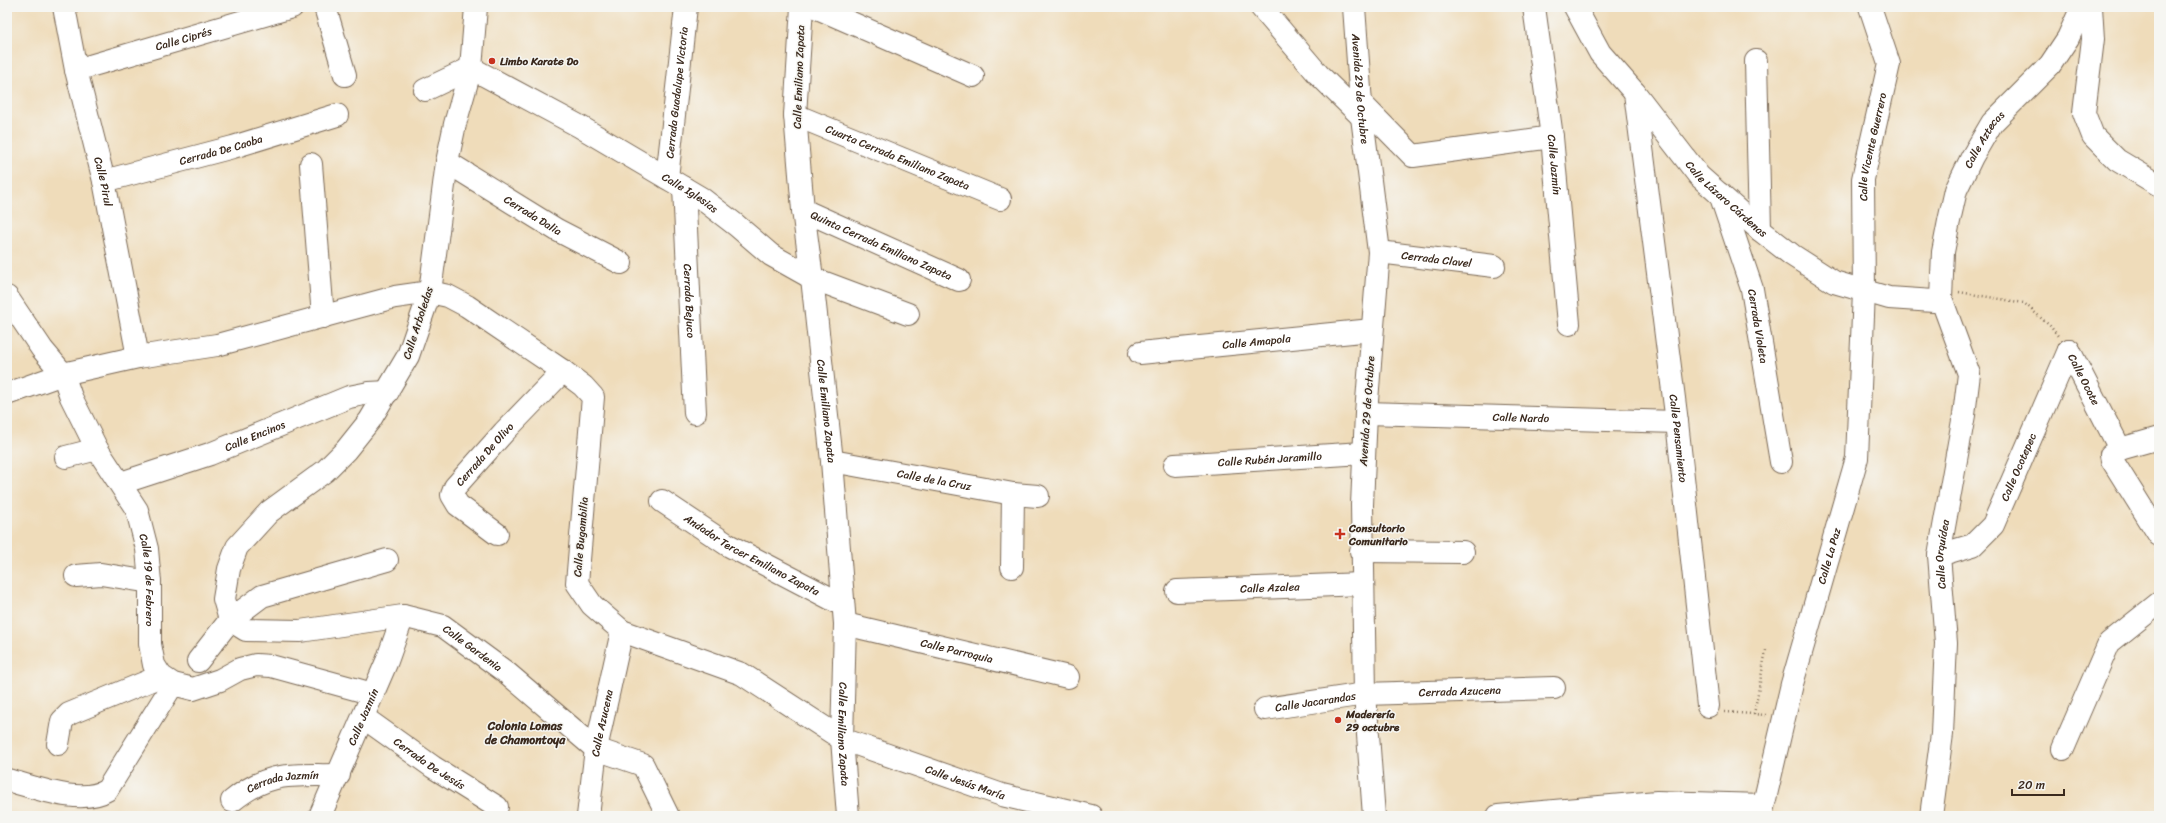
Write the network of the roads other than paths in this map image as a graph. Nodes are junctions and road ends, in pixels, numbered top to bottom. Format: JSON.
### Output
{"nodes":[{"id":1,"x":64,"y":7,"type":"edge"},
{"id":2,"x":292,"y":7,"type":"edge"},
{"id":3,"x":325,"y":7,"type":"edge"},
{"id":4,"x":476,"y":7,"type":"edge"},
{"id":5,"x":686,"y":7,"type":"edge"},
{"id":6,"x":802,"y":7,"type":"edge"},
{"id":7,"x":816,"y":7,"type":"edge"},
{"id":8,"x":1261,"y":7,"type":"edge"},
{"id":9,"x":1354,"y":7,"type":"edge"},
{"id":10,"x":1534,"y":7,"type":"edge"},
{"id":11,"x":1575,"y":7,"type":"edge"},
{"id":12,"x":1870,"y":7,"type":"edge"},
{"id":13,"x":2082,"y":7,"type":"edge"},
{"id":14,"x":2091,"y":7,"type":"edge"},
{"id":15,"x":1756,"y":61,"type":"dead end"},
{"id":16,"x":471,"y":68,"type":"junction"},
{"id":17,"x":76,"y":70,"type":"junction"},
{"id":18,"x":345,"y":75,"type":"dead end"},
{"id":19,"x":973,"y":76,"type":"dead end"},
{"id":20,"x":424,"y":90,"type":"dead end"},
{"id":21,"x":1635,"y":93,"type":"junction"},
{"id":22,"x":1362,"y":110,"type":"junction"},
{"id":23,"x":795,"y":114,"type":"junction"},
{"id":24,"x":337,"y":115,"type":"dead end"},
{"id":25,"x":1552,"y":137,"type":"junction"},
{"id":26,"x":447,"y":162,"type":"junction"},
{"id":27,"x":310,"y":164,"type":"dead end"},
{"id":28,"x":104,"y":181,"type":"junction"},
{"id":29,"x":675,"y":183,"type":"junction"},
{"id":30,"x":2159,"y":184,"type":"edge"},
{"id":31,"x":1720,"y":194,"type":"junction"},
{"id":32,"x":1000,"y":199,"type":"dead end"},
{"id":33,"x":803,"y":210,"type":"junction"},
{"id":34,"x":1760,"y":230,"type":"junction"},
{"id":35,"x":1379,"y":252,"type":"junction"},
{"id":36,"x":621,"y":263,"type":"dead end"},
{"id":37,"x":1494,"y":266,"type":"dead end"},
{"id":38,"x":812,"y":278,"type":"junction"},
{"id":39,"x":959,"y":280,"type":"dead end"},
{"id":40,"x":430,"y":292,"type":"junction"},
{"id":41,"x":1864,"y":292,"type":"junction"},
{"id":42,"x":7,"y":297,"type":"edge"},
{"id":43,"x":1938,"y":299,"type":"junction"},
{"id":44,"x":908,"y":314,"type":"dead end"},
{"id":45,"x":323,"y":317,"type":"junction"},
{"id":46,"x":1568,"y":324,"type":"dead end"},
{"id":47,"x":1372,"y":330,"type":"junction"},
{"id":48,"x":2069,"y":350,"type":"joint"},
{"id":49,"x":1140,"y":353,"type":"dead end"},
{"id":50,"x":138,"y":357,"type":"junction"},
{"id":51,"x":563,"y":371,"type":"junction"},
{"id":52,"x":63,"y":374,"type":"junction"},
{"id":53,"x":388,"y":392,"type":"junction"},
{"id":54,"x":7,"y":394,"type":"edge"},
{"id":55,"x":695,"y":413,"type":"dead end"},
{"id":56,"x":1366,"y":413,"type":"junction"},
{"id":57,"x":1677,"y":422,"type":"junction"},
{"id":58,"x":2159,"y":438,"type":"edge"},
{"id":59,"x":97,"y":449,"type":"junction"},
{"id":60,"x":2120,"y":449,"type":"junction"},
{"id":61,"x":1363,"y":453,"type":"junction"},
{"id":62,"x":66,"y":457,"type":"dead end"},
{"id":63,"x":832,"y":461,"type":"junction"},
{"id":64,"x":1781,"y":462,"type":"dead end"},
{"id":65,"x":1175,"y":465,"type":"dead end"},
{"id":66,"x":121,"y":483,"type":"junction"},
{"id":67,"x":1013,"y":494,"type":"junction"},
{"id":68,"x":1038,"y":496,"type":"dead end"},
{"id":69,"x":662,"y":501,"type":"dead end"},
{"id":70,"x":497,"y":534,"type":"dead end"},
{"id":71,"x":2159,"y":535,"type":"edge"},
{"id":72,"x":1361,"y":551,"type":"junction"},
{"id":73,"x":1464,"y":552,"type":"dead end"},
{"id":74,"x":1939,"y":555,"type":"junction"},
{"id":75,"x":387,"y":560,"type":"dead end"},
{"id":76,"x":1012,"y":567,"type":"dead end"},
{"id":77,"x":76,"y":576,"type":"dead end"},
{"id":78,"x":150,"y":582,"type":"junction"},
{"id":79,"x":1362,"y":584,"type":"junction"},
{"id":80,"x":1177,"y":591,"type":"dead end"},
{"id":81,"x":2159,"y":604,"type":"edge"},
{"id":82,"x":844,"y":614,"type":"junction"},
{"id":83,"x":403,"y":616,"type":"junction"},
{"id":84,"x":230,"y":620,"type":"junction"},
{"id":85,"x":622,"y":631,"type":"junction"},
{"id":86,"x":198,"y":661,"type":"dead end"},
{"id":87,"x":1068,"y":677,"type":"dead end"},
{"id":88,"x":167,"y":680,"type":"junction"},
{"id":89,"x":1554,"y":688,"type":"dead end"},
{"id":90,"x":373,"y":694,"type":"junction"},
{"id":91,"x":1365,"y":694,"type":"junction"},
{"id":92,"x":1708,"y":706,"type":"road end"},
{"id":93,"x":1265,"y":709,"type":"dead end"},
{"id":94,"x":363,"y":717,"type":"junction"},
{"id":95,"x":842,"y":739,"type":"junction"},
{"id":96,"x":58,"y":744,"type":"dead end"},
{"id":97,"x":596,"y":749,"type":"junction"},
{"id":98,"x":2064,"y":749,"type":"dead end"},
{"id":99,"x":339,"y":775,"type":"junction"},
{"id":100,"x":7,"y":780,"type":"edge"},
{"id":101,"x":232,"y":801,"type":"dead end"},
{"id":102,"x":497,"y":807,"type":"dead end"},
{"id":103,"x":1762,"y":810,"type":"edge"},
{"id":104,"x":320,"y":816,"type":"edge"},
{"id":105,"x":588,"y":816,"type":"edge"},
{"id":106,"x":668,"y":816,"type":"edge"},
{"id":107,"x":848,"y":816,"type":"edge"},
{"id":108,"x":1091,"y":816,"type":"edge"},
{"id":109,"x":1374,"y":816,"type":"edge"},
{"id":110,"x":1498,"y":816,"type":"edge"},
{"id":111,"x":1931,"y":816,"type":"edge"}],
"edges":[{"from":1,"to":17,"type":"street","name":"Calle Pirul"},
{"from":2,"to":17,"type":"street","name":"Calle Ciprés"},
{"from":3,"to":18,"type":"street"},
{"from":4,"to":16,"type":"street","name":"Calle Arboledas"},
{"from":5,"to":29,"type":"street","name":"Cerrada Guadalupe Victoria"},
{"from":6,"to":23,"type":"street","name":"Calle Emiliano Zapata"},
{"from":7,"to":19,"type":"street"},
{"from":8,"to":22,"type":"street"},
{"from":9,"to":22,"type":"street","name":"Avenida 29 de Octubre"},
{"from":10,"to":25,"type":"street","name":"Calle Jazmín"},
{"from":11,"to":21,"type":"street","name":"Calle Lázaro Cárdenas"},
{"from":12,"to":41,"type":"street","name":"Calle Vicente Guerrero"},
{"from":13,"to":43,"type":"street","name":"Calle Aztecas"},
{"from":14,"to":30,"type":"street"},
{"from":15,"to":34,"type":"street"},
{"from":16,"to":20,"type":"street"},
{"from":16,"to":26,"type":"street","name":"Calle Arboledas"},
{"from":16,"to":29,"type":"street","name":"Calle Iglesias"},
{"from":17,"to":28,"type":"street","name":"Calle Pirul"},
{"from":21,"to":31,"type":"street","name":"Calle Lázaro Cárdenas"},
{"from":21,"to":57,"type":"street","name":"Calle Pensamiento"},
{"from":22,"to":25,"type":"street"},
{"from":22,"to":35,"type":"street","name":"Avenida 29 de Octubre"},
{"from":23,"to":32,"type":"street","name":"Cuarta Cerrada Emiliano Zapata"},
{"from":23,"to":33,"type":"street","name":"Calle Emiliano Zapata"},
{"from":24,"to":28,"type":"street","name":"Cerrada De Caoba"},
{"from":25,"to":46,"type":"street","name":"Calle Jazmín"},
{"from":26,"to":36,"type":"street","name":"Cerrada Dalia"},
{"from":26,"to":40,"type":"street","name":"Calle Arboledas"},
{"from":27,"to":45,"type":"street"},
{"from":28,"to":50,"type":"street","name":"Calle Pirul"},
{"from":29,"to":38,"type":"street","name":"Calle Iglesias"},
{"from":29,"to":55,"type":"street","name":"Cerrada Bejuco"},
{"from":31,"to":34,"type":"street","name":"Calle Lázaro Cárdenas"},
{"from":31,"to":64,"type":"street","name":"Cerrada Violeta"},
{"from":33,"to":38,"type":"street","name":"Calle Emiliano Zapata"},
{"from":33,"to":39,"type":"street","name":"Quinta Cerrada Emiliano Zapata"},
{"from":34,"to":41,"type":"street","name":"Calle Lázaro Cárdenas"},
{"from":35,"to":37,"type":"street","name":"Cerrada Clavel"},
{"from":35,"to":47,"type":"street","name":"Avenida 29 de Octubre"},
{"from":38,"to":44,"type":"street","name":"Calle Iglesias"},
{"from":38,"to":63,"type":"street","name":"Calle Emiliano Zapata"},
{"from":40,"to":45,"type":"street"},
{"from":40,"to":51,"type":"street","name":"Calle Bugambilia"},
{"from":40,"to":53,"type":"street","name":"Calle Arboledas"},
{"from":41,"to":43,"type":"street","name":"Calle Lázaro Cárdenas"},
{"from":41,"to":103,"type":"street","name":"Calle La Paz"},
{"from":42,"to":52,"type":"street","name":"Calle 19 de Febrero"},
{"from":43,"to":74,"type":"street","name":"Calle Orquídea"},
{"from":45,"to":50,"type":"street"},
{"from":47,"to":49,"type":"street","name":"Calle Amapola"},
{"from":47,"to":56,"type":"street","name":"Avenida 29 de Octubre"},
{"from":48,"to":60,"type":"street","name":"Calle Ocote"},
{"from":48,"to":74,"type":"street","name":"Calle Ocotepec"},
{"from":50,"to":52,"type":"street"},
{"from":51,"to":70,"type":"street","name":"Cerrada De Olivo"},
{"from":51,"to":85,"type":"street","name":"Calle Bugambilia"},
{"from":52,"to":54,"type":"street"},
{"from":52,"to":59,"type":"street","name":"Calle 19 de Febrero"},
{"from":53,"to":66,"type":"street","name":"Calle Encinos"},
{"from":53,"to":84,"type":"street","name":"Calle Arboledas"},
{"from":56,"to":57,"type":"street","name":"Calle Nardo"},
{"from":56,"to":61,"type":"street","name":"Avenida 29 de Octubre"},
{"from":57,"to":92,"type":"street","name":"Calle Pensamiento"},
{"from":58,"to":60,"type":"street"},
{"from":59,"to":62,"type":"street"},
{"from":59,"to":66,"type":"street","name":"Calle 19 de Febrero"},
{"from":60,"to":71,"type":"street"},
{"from":61,"to":65,"type":"street","name":"Calle Rubén Jaramillo"},
{"from":61,"to":72,"type":"street","name":"Avenida 29 de Octubre"},
{"from":63,"to":67,"type":"street","name":"Calle de la Cruz"},
{"from":63,"to":82,"type":"street","name":"Calle Emiliano Zapata"},
{"from":66,"to":78,"type":"street","name":"Calle 19 de Febrero"},
{"from":67,"to":68,"type":"street","name":"Calle de la Cruz"},
{"from":67,"to":76,"type":"street"},
{"from":69,"to":82,"type":"street","name":"Andador Tercer Emiliano Zapata"},
{"from":72,"to":73,"type":"street"},
{"from":72,"to":79,"type":"street","name":"Avenida 29 de Octubre"},
{"from":74,"to":111,"type":"street","name":"Calle Orquídea"},
{"from":75,"to":84,"type":"street"},
{"from":77,"to":78,"type":"street"},
{"from":78,"to":88,"type":"street","name":"Calle 19 de Febrero"},
{"from":79,"to":80,"type":"street","name":"Calle Azalea"},
{"from":79,"to":91,"type":"street","name":"Avenida 29 de Octubre"},
{"from":81,"to":98,"type":"street"},
{"from":82,"to":87,"type":"street","name":"Calle Parroquia"},
{"from":82,"to":95,"type":"street","name":"Calle Emiliano Zapata"},
{"from":83,"to":84,"type":"street","name":"Calle Gardenia"},
{"from":83,"to":90,"type":"street","name":"Calle Jazmín"},
{"from":83,"to":97,"type":"street","name":"Calle Gardenia"},
{"from":84,"to":86,"type":"street"},
{"from":85,"to":95,"type":"street","name":"Calle Bugambilia"},
{"from":85,"to":97,"type":"street","name":"Calle Azucena"},
{"from":88,"to":90,"type":"street"},
{"from":88,"to":96,"type":"street"},
{"from":88,"to":100,"type":"street"},
{"from":89,"to":91,"type":"street","name":"Cerrada Azucena"},
{"from":90,"to":94,"type":"street","name":"Calle Jazmín"},
{"from":91,"to":93,"type":"street","name":"Calle Jacarandas"},
{"from":91,"to":109,"type":"street","name":"Avenida 29 de Octubre"},
{"from":94,"to":99,"type":"street","name":"Calle Jazmín"},
{"from":94,"to":102,"type":"street","name":"Cerrada De Jesús"},
{"from":95,"to":107,"type":"street","name":"Calle Emiliano Zapata"},
{"from":95,"to":108,"type":"street","name":"Calle Jesús María"},
{"from":97,"to":105,"type":"street","name":"Calle Azucena"},
{"from":97,"to":106,"type":"street"},
{"from":99,"to":101,"type":"street","name":"Cerrada Jazmín"},
{"from":99,"to":104,"type":"street","name":"Calle Jazmín"},
{"from":103,"to":110,"type":"street"}]}
